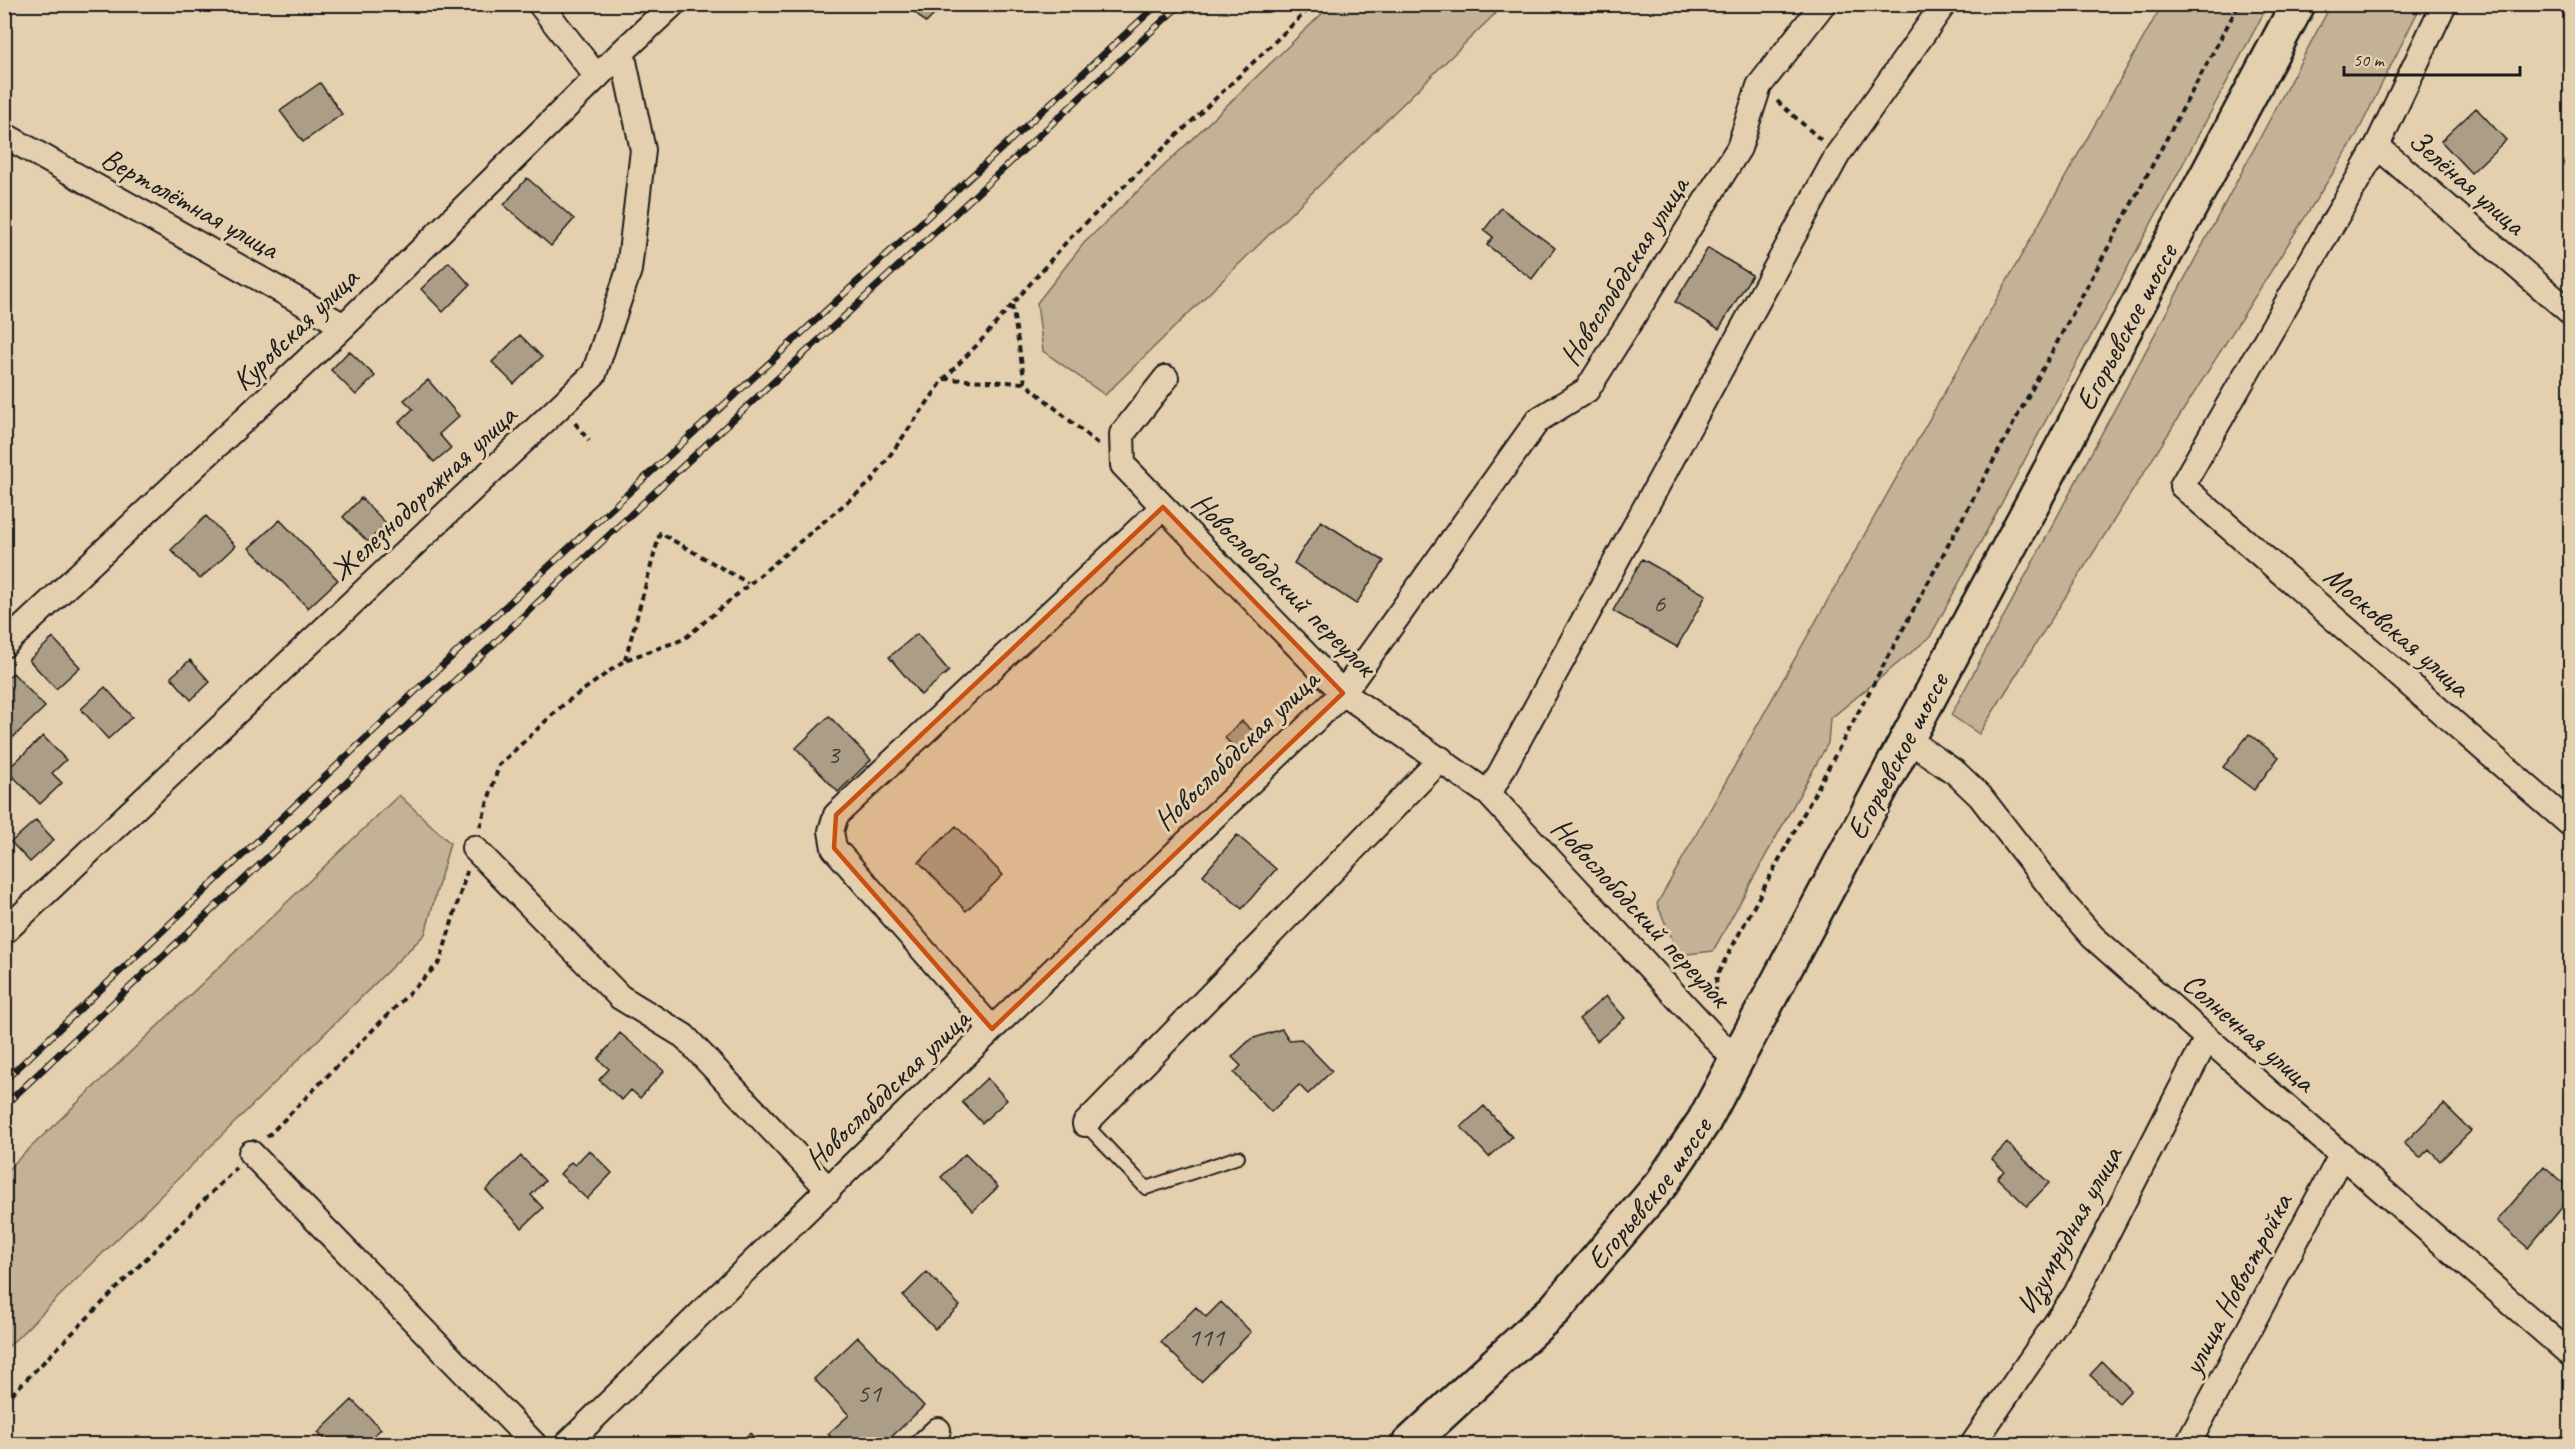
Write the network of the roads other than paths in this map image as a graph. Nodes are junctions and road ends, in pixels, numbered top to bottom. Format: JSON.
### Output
{"nodes":[{"id":1,"x":540,"y":4,"type":"edge"},
{"id":2,"x":673,"y":4,"type":"edge"},
{"id":3,"x":1823,"y":4,"type":"edge"},
{"id":4,"x":1944,"y":4,"type":"edge"},
{"id":5,"x":2298,"y":4,"type":"edge"},
{"id":6,"x":2444,"y":4,"type":"edge"},
{"id":7,"x":622,"y":52,"type":"junction"},
{"id":8,"x":597,"y":77,"type":"junction"},
{"id":9,"x":4,"y":135,"type":"edge"},
{"id":10,"x":2377,"y":146,"type":"junction"},
{"id":11,"x":2571,"y":312,"type":"edge"},
{"id":12,"x":344,"y":326,"type":"junction"},
{"id":13,"x":1166,"y":378,"type":"dead end"},
{"id":14,"x":1163,"y":507,"type":"junction"},
{"id":15,"x":4,"y":645,"type":"edge"},
{"id":16,"x":1343,"y":693,"type":"junction"},
{"id":17,"x":1906,"y":739,"type":"junction"},
{"id":18,"x":1441,"y":759,"type":"junction"},
{"id":19,"x":1489,"y":794,"type":"junction"},
{"id":20,"x":2571,"y":824,"type":"edge"},
{"id":21,"x":474,"y":848,"type":"road end"},
{"id":22,"x":4,"y":932,"type":"edge"},
{"id":23,"x":992,"y":1029,"type":"junction"},
{"id":24,"x":2206,"y":1038,"type":"junction"},
{"id":25,"x":1736,"y":1061,"type":"junction"},
{"id":26,"x":1085,"y":1124,"type":"joint"},
{"id":27,"x":251,"y":1153,"type":"dead end"},
{"id":28,"x":2342,"y":1154,"type":"junction"},
{"id":29,"x":1238,"y":1157,"type":"dead end"},
{"id":30,"x":829,"y":1190,"type":"junction"},
{"id":31,"x":2571,"y":1354,"type":"edge"},
{"id":32,"x":534,"y":1444,"type":"edge"},
{"id":33,"x":567,"y":1444,"type":"edge"},
{"id":34,"x":1409,"y":1444,"type":"edge"},
{"id":35,"x":1973,"y":1444,"type":"edge"},
{"id":36,"x":2188,"y":1444,"type":"edge"}],
"edges":[{"from":1,"to":8,"type":"street"},
{"from":2,"to":7,"type":"street"},
{"from":3,"to":16,"type":"street","name":"Новослободская улица"},
{"from":4,"to":19,"type":"street"},
{"from":5,"to":17,"type":"main road","name":"Егорьевское шоссе"},
{"from":6,"to":10,"type":"street"},
{"from":7,"to":8,"type":"street","name":"Куровская улица"},
{"from":7,"to":22,"type":"street","name":"Железнодорожная улица"},
{"from":8,"to":12,"type":"street","name":"Куровская улица"},
{"from":9,"to":12,"type":"street","name":"Вертолётная улица"},
{"from":10,"to":11,"type":"street","name":"Зелёная улица"},
{"from":10,"to":20,"type":"street","name":"Московская улица"},
{"from":12,"to":15,"type":"street","name":"Куровская улица"},
{"from":13,"to":14,"type":"street","name":"Новослободский переулок"},
{"from":14,"to":16,"type":"street","name":"Новослободский переулок"},
{"from":14,"to":23,"type":"street"},
{"from":16,"to":18,"type":"street","name":"Новослободский переулок"},
{"from":16,"to":23,"type":"street","name":"Новослободская улица"},
{"from":17,"to":24,"type":"street","name":"Солнечная улица"},
{"from":17,"to":25,"type":"main road","name":"Егорьевское шоссе"},
{"from":18,"to":19,"type":"street","name":"Новослободский переулок"},
{"from":18,"to":26,"type":"street"},
{"from":19,"to":25,"type":"street","name":"Новослободский переулок"},
{"from":21,"to":30,"type":"street"},
{"from":23,"to":30,"type":"street","name":"Новослободская улица"},
{"from":24,"to":28,"type":"street","name":"Солнечная улица"},
{"from":24,"to":35,"type":"street","name":"Изумрудная улица"},
{"from":25,"to":34,"type":"main road","name":"Егорьевское шоссе"},
{"from":26,"to":29,"type":"lane"},
{"from":27,"to":32,"type":"street"},
{"from":28,"to":31,"type":"street","name":"Солнечная улица"},
{"from":28,"to":36,"type":"street","name":"улица Новостройка"},
{"from":30,"to":33,"type":"street","name":"Новослободская улица"}]}
